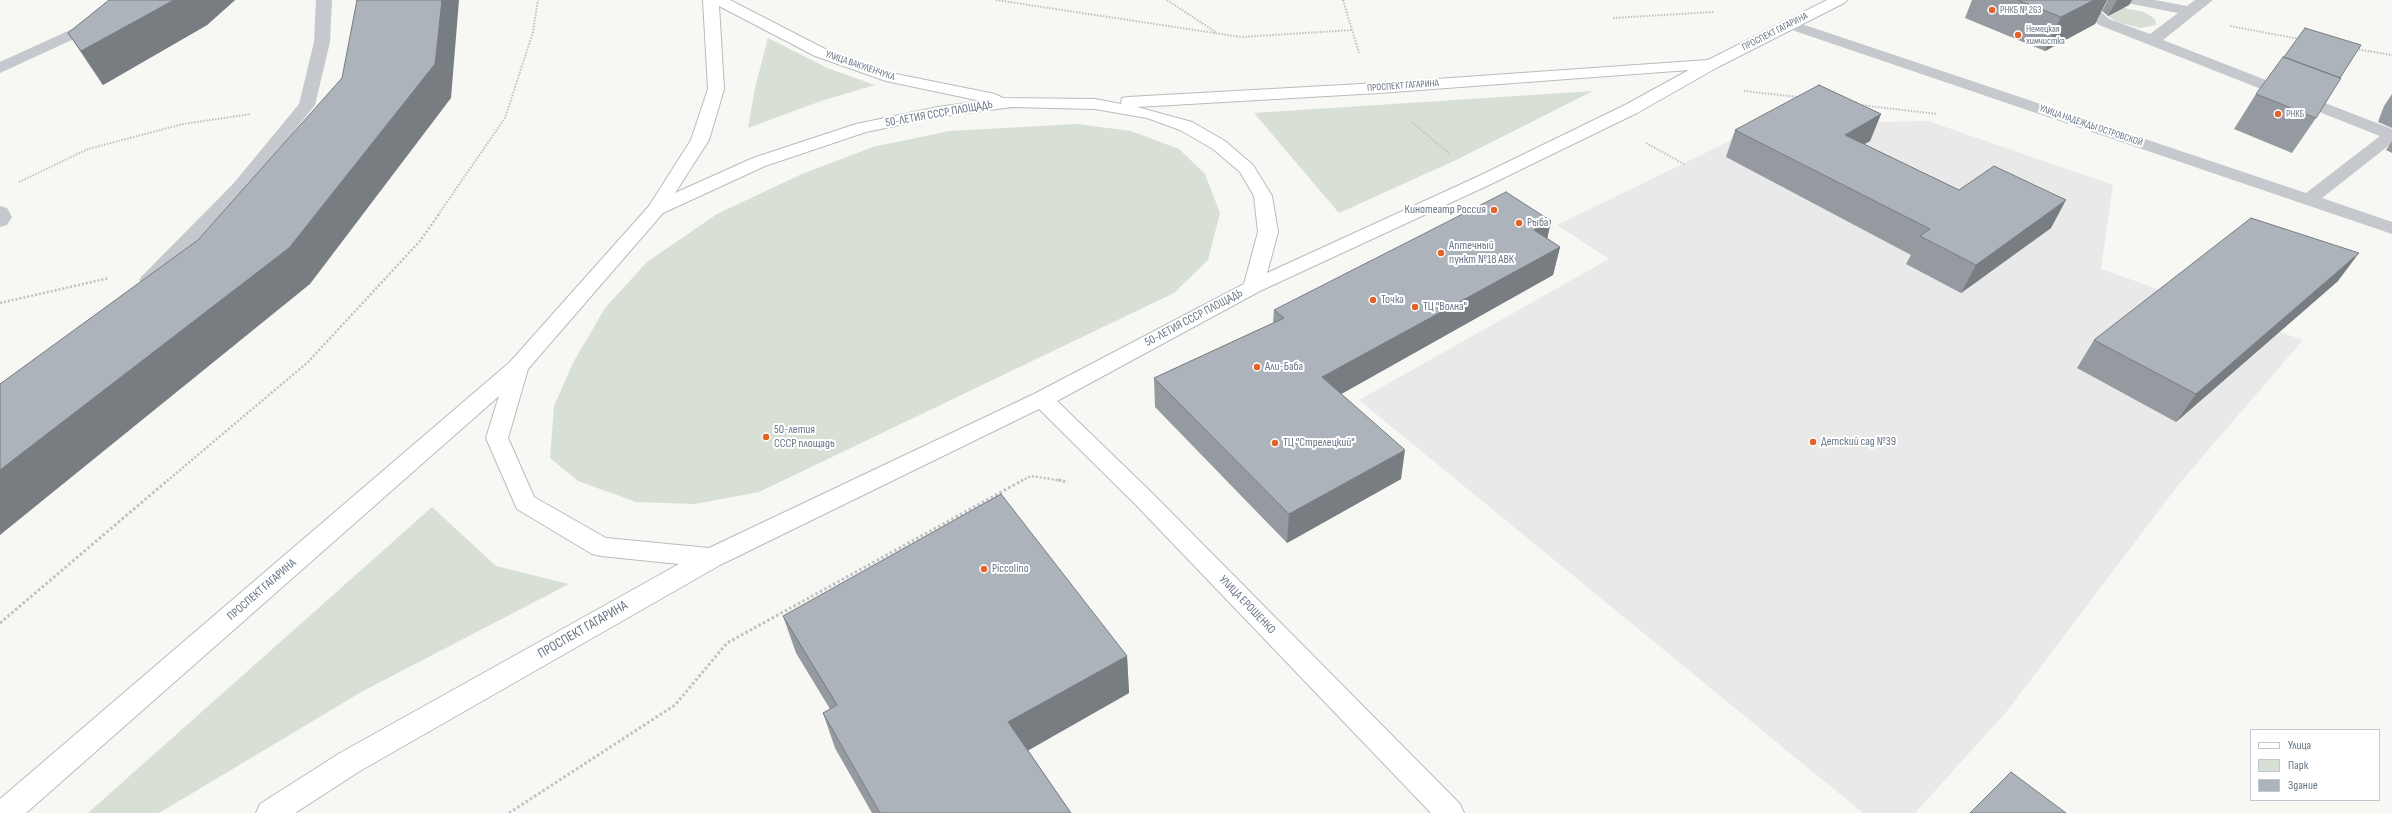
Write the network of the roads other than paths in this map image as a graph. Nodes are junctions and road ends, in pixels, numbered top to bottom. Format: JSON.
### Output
{"nodes":[{"id":1,"x":136,"y":0,"type":"edge"},
{"id":2,"x":324,"y":0,"type":"edge"},
{"id":3,"x":711,"y":0,"type":"edge"},
{"id":4,"x":718,"y":0,"type":"edge"},
{"id":5,"x":1839,"y":0,"type":"edge"},
{"id":6,"x":2101,"y":0,"type":"edge"},
{"id":7,"x":2132,"y":0,"type":"edge"},
{"id":8,"x":2205,"y":0,"type":"edge"},
{"id":9,"x":2185,"y":14,"type":"junction"},
{"id":10,"x":1791,"y":25,"type":"junction"},
{"id":11,"x":2151,"y":41,"type":"junction"},
{"id":12,"x":1712,"y":64,"type":"junction"},
{"id":13,"x":0,"y":68,"type":"edge"},
{"id":14,"x":1012,"y":102,"type":"junction"},
{"id":15,"x":1095,"y":104,"type":"junction"},
{"id":16,"x":2392,"y":135,"type":"edge"},
{"id":17,"x":2308,"y":200,"type":"junction"},
{"id":18,"x":656,"y":209,"type":"junction"},
{"id":19,"x":0,"y":212,"type":"edge"},
{"id":20,"x":0,"y":220,"type":"edge"},
{"id":21,"x":2392,"y":228,"type":"edge"},
{"id":22,"x":1253,"y":287,"type":"junction"},
{"id":23,"x":136,"y":291,"type":"edge"},
{"id":24,"x":518,"y":367,"type":"junction"},
{"id":25,"x":1042,"y":399,"type":"junction"},
{"id":26,"x":711,"y":558,"type":"junction"},
{"id":27,"x":6,"y":813,"type":"edge"},
{"id":28,"x":270,"y":813,"type":"edge"},
{"id":29,"x":1450,"y":813,"type":"edge"}],
"edges":[{"from":1,"to":13,"type":"street"},
{"from":2,"to":23,"type":"street"},
{"from":3,"to":18,"type":"main road"},
{"from":4,"to":14,"type":"main road","name":"УЛИЦА ВАКУЛЕНЧУКА"},
{"from":5,"to":10,"type":"main road","name":"ПРОСПЕКТ ГАГАРИНА"},
{"from":6,"to":11,"type":"street"},
{"from":7,"to":9,"type":"street"},
{"from":8,"to":9,"type":"street"},
{"from":9,"to":11,"type":"street"},
{"from":10,"to":12,"type":"main road","name":"ПРОСПЕКТ ГАГАРИНА"},
{"from":10,"to":17,"type":"street","name":"УЛИЦА НАДЕЖДЫ ОСТРОВСКОЙ"},
{"from":11,"to":16,"type":"street"},
{"from":12,"to":15,"type":"main road","name":"ПРОСПЕКТ ГАГАРИНА"},
{"from":12,"to":22,"type":"main road","name":"ПРОСПЕКТ ГАГАРИНА"},
{"from":14,"to":15,"type":"main road","name":"50-ЛЕТИЯ СССР ПЛОЩАДЬ"},
{"from":14,"to":18,"type":"main road","name":"50-ЛЕТИЯ СССР ПЛОЩАДЬ"},
{"from":15,"to":22,"type":"main road","name":"50-ЛЕТИЯ СССР ПЛОЩАДЬ"},
{"from":16,"to":17,"type":"street"},
{"from":17,"to":21,"type":"street","name":"УЛИЦА НАДЕЖДЫ ОСТРОВСКОЙ"},
{"from":18,"to":24,"type":"main road","name":"50-ЛЕТИЯ СССР ПЛОЩАДЬ"},
{"from":19,"to":20,"type":"street"},
{"from":22,"to":25,"type":"main road","name":"50-ЛЕТИЯ СССР ПЛОЩАДЬ"},
{"from":24,"to":26,"type":"main road","name":"50-ЛЕТИЯ СССР ПЛОЩАДЬ"},
{"from":24,"to":27,"type":"main road","name":"ПРОСПЕКТ ГАГАРИНА"},
{"from":25,"to":26,"type":"main road","name":"50-ЛЕТИЯ СССР ПЛОЩАДЬ"},
{"from":25,"to":29,"type":"main road","name":"УЛИЦА ЕРОШЕНКО"},
{"from":26,"to":28,"type":"main road","name":"ПРОСПЕКТ ГАГАРИНА"}]}
